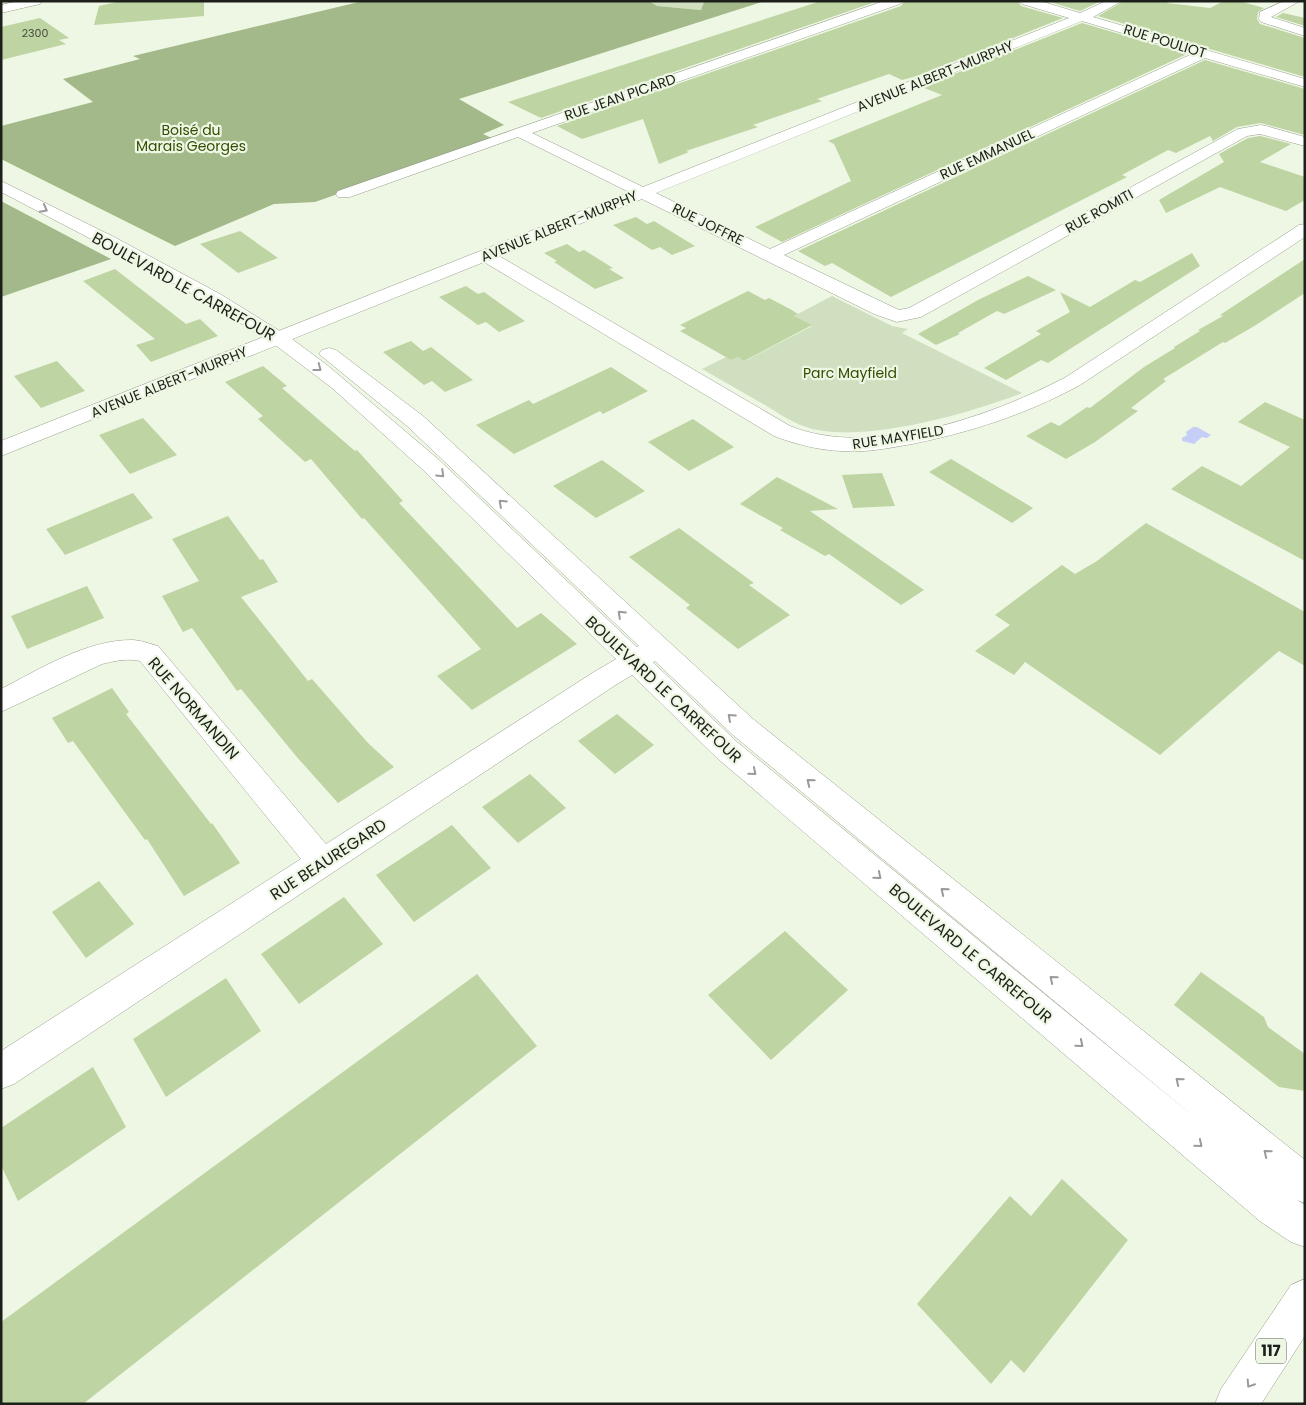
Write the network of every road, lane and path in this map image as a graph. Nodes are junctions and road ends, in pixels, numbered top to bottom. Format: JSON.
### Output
{"nodes":[{"id":1,"x":36,"y":1,"type":"edge"},
{"id":2,"x":896,"y":1,"type":"edge"},
{"id":3,"x":1026,"y":1,"type":"edge"},
{"id":4,"x":1116,"y":1,"type":"edge"},
{"id":5,"x":1294,"y":1,"type":"edge"},
{"id":6,"x":1,"y":9,"type":"edge"},
{"id":7,"x":1082,"y":17,"type":"junction"},
{"id":8,"x":1305,"y":32,"type":"edge"},
{"id":9,"x":1204,"y":53,"type":"junction"},
{"id":10,"x":1305,"y":83,"type":"edge"},
{"id":11,"x":519,"y":132,"type":"junction"},
{"id":12,"x":1305,"y":142,"type":"edge"},
{"id":13,"x":1,"y":172,"type":"edge"},
{"id":14,"x":1,"y":186,"type":"edge"},
{"id":15,"x":643,"y":192,"type":"junction"},
{"id":16,"x":344,"y":194,"type":"dead end"},
{"id":17,"x":1305,"y":229,"type":"edge"},
{"id":18,"x":770,"y":255,"type":"junction"},
{"id":19,"x":486,"y":256,"type":"junction"},
{"id":20,"x":896,"y":316,"type":"joint"},
{"id":21,"x":288,"y":335,"type":"junction"},
{"id":22,"x":1,"y":449,"type":"edge"},
{"id":23,"x":644,"y":654,"type":"junction"},
{"id":24,"x":1,"y":702,"type":"edge"},
{"id":25,"x":322,"y":862,"type":"junction"},
{"id":26,"x":1,"y":1072,"type":"edge"},
{"id":27,"x":1305,"y":1184,"type":"edge"},
{"id":28,"x":1305,"y":1228,"type":"edge"},
{"id":29,"x":1305,"y":1299,"type":"edge"},
{"id":30,"x":1236,"y":1404,"type":"edge"}],
"edges":[{"from":1,"to":6,"type":"street"},
{"from":2,"to":11,"type":"street","name":"RUE JEAN PICARD"},
{"from":3,"to":7,"type":"street","name":"RUE POULIOT"},
{"from":4,"to":7,"type":"street","name":"AVENUE ALBERT-MURPHY"},
{"from":5,"to":8,"type":"street"},
{"from":7,"to":9,"type":"street","name":"RUE POULIOT"},
{"from":7,"to":15,"type":"street","name":"AVENUE ALBERT-MURPHY"},
{"from":9,"to":10,"type":"street","name":"RUE POULIOT"},
{"from":9,"to":18,"type":"street","name":"RUE EMMANUEL"},
{"from":11,"to":15,"type":"street","name":"RUE JOFFRE"},
{"from":11,"to":16,"type":"street","name":"RUE JEAN PICARD"},
{"from":12,"to":20,"type":"street","name":"RUE ROMITI"},
{"from":13,"to":21,"type":"street","name":"BOULEVARD LE CARREFOUR"},
{"from":14,"to":21,"type":"street","name":"BOULEVARD LE CARREFOUR","one_way":true},
{"from":15,"to":18,"type":"street","name":"RUE JOFFRE"},
{"from":15,"to":19,"type":"street","name":"AVENUE ALBERT-MURPHY"},
{"from":17,"to":19,"type":"street","name":"RUE MAYFIELD"},
{"from":18,"to":20,"type":"street","name":"RUE JOFFRE"},
{"from":19,"to":21,"type":"street","name":"AVENUE ALBERT-MURPHY"},
{"from":21,"to":22,"type":"street","name":"AVENUE ALBERT-MURPHY"},
{"from":21,"to":23,"type":"street","name":"BOULEVARD LE CARREFOUR"},
{"from":23,"to":25,"type":"street","name":"RUE BEAUREGARD"},
{"from":27,"to":23,"type":"street","name":"BOULEVARD LE CARREFOUR","one_way":true},
{"from":23,"to":28,"type":"street","name":"BOULEVARD LE CARREFOUR","one_way":true},
{"from":24,"to":25,"type":"street","name":"RUE NORMANDIN"},
{"from":25,"to":26,"type":"street","name":"RUE BEAUREGARD"},
{"from":29,"to":30,"type":"street","number":"117","one_way":true}]}
